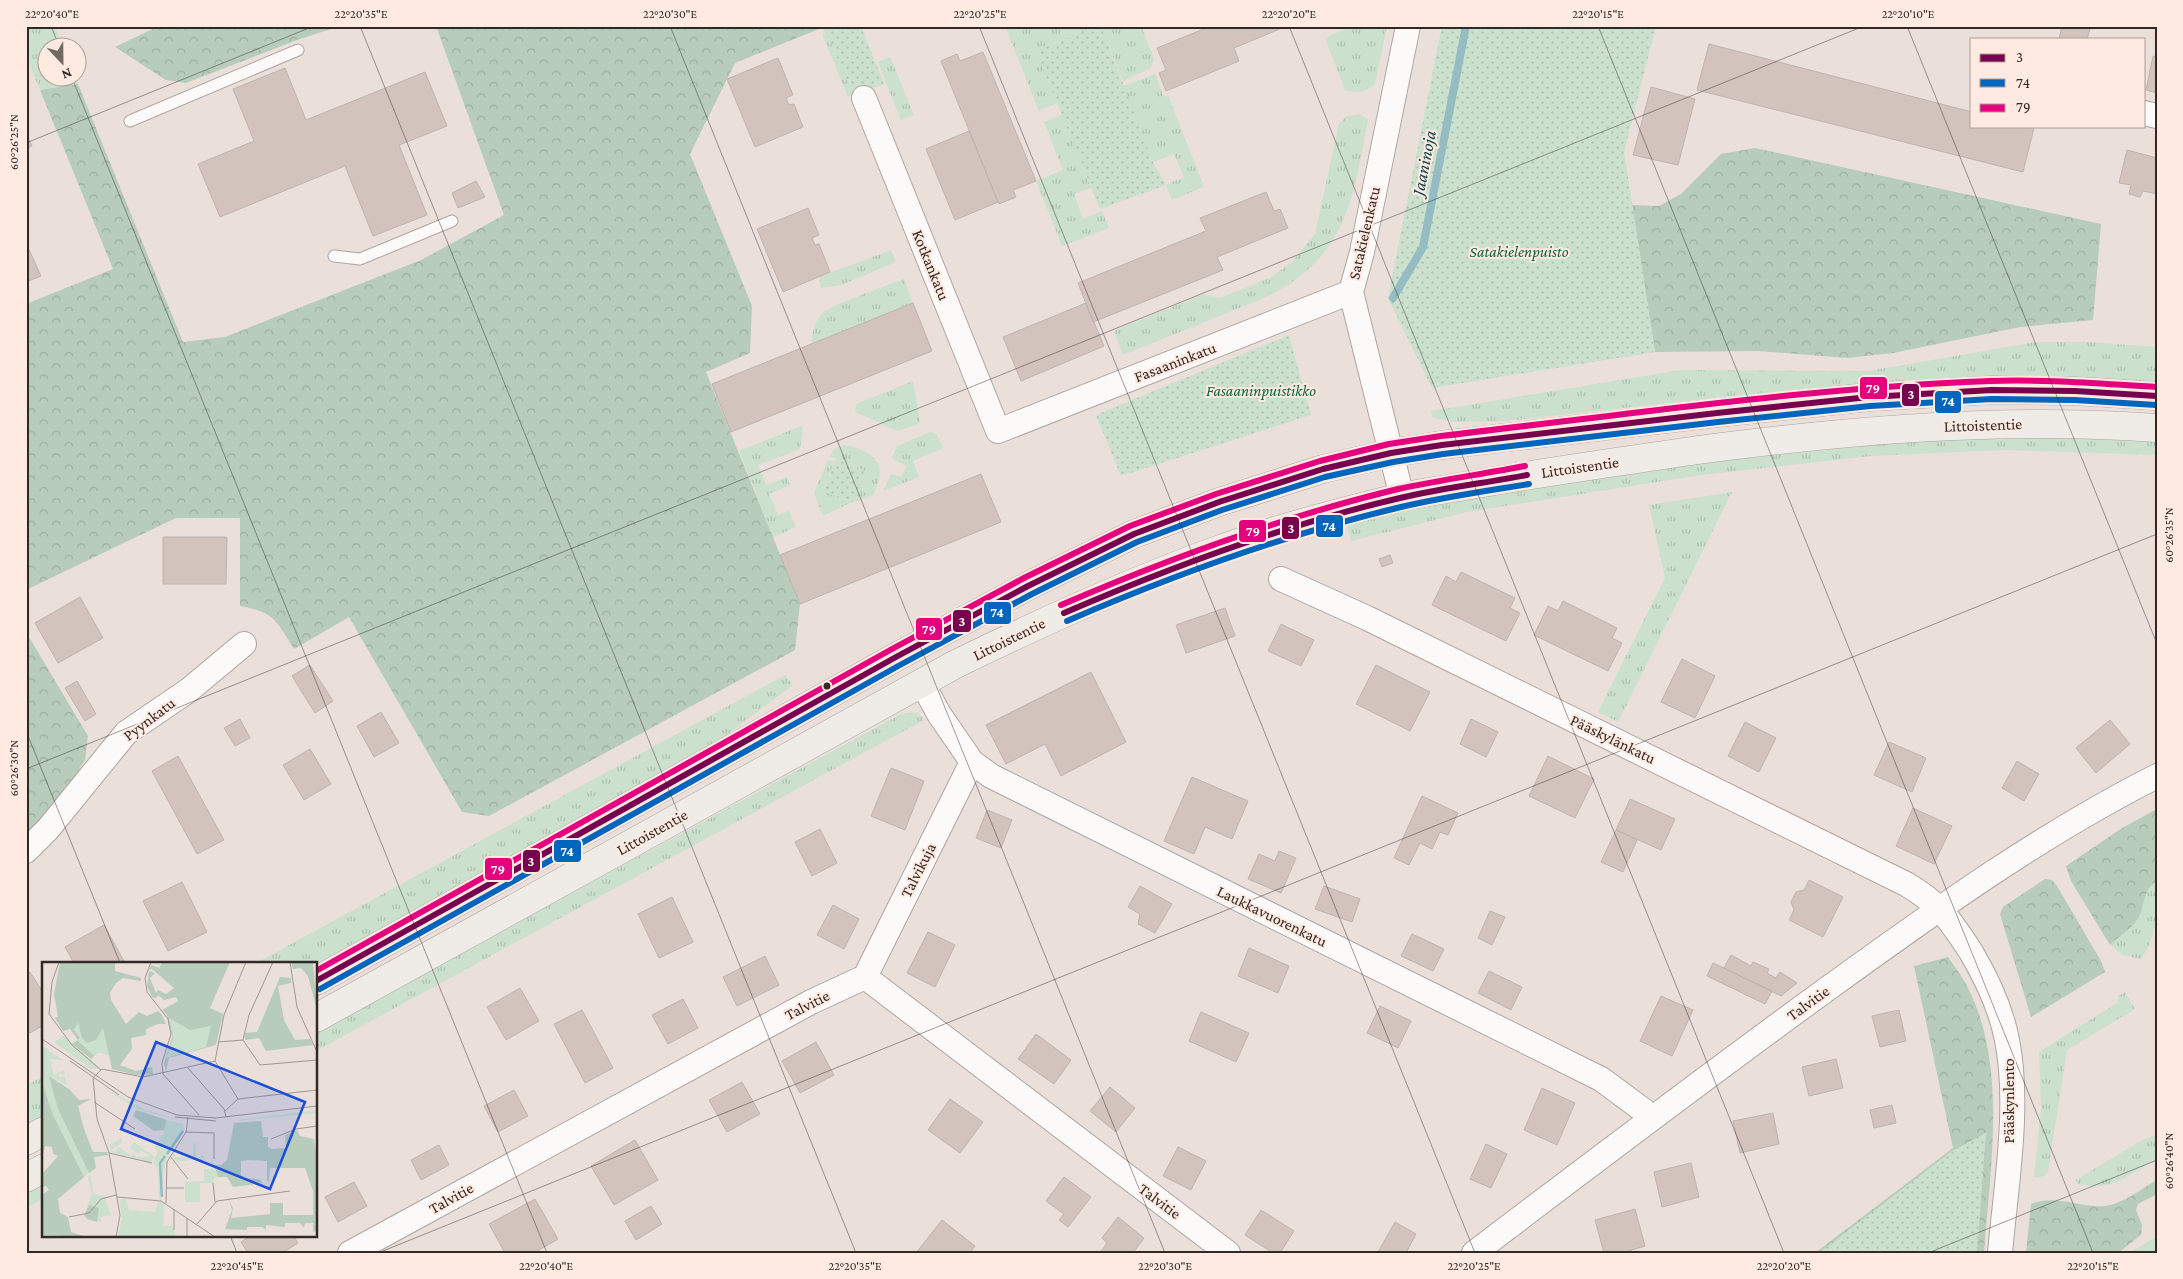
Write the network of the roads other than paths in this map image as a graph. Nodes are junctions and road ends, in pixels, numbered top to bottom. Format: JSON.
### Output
{"nodes":[{"id":1,"x":1408,"y":26,"type":"edge"},
{"id":2,"x":298,"y":50,"type":"dead end"},
{"id":3,"x":864,"y":98,"type":"dead end"},
{"id":4,"x":130,"y":121,"type":"dead end"},
{"id":5,"x":452,"y":221,"type":"dead end"},
{"id":6,"x":334,"y":256,"type":"dead end"},
{"id":7,"x":1351,"y":292,"type":"junction"},
{"id":8,"x":2157,"y":396,"type":"edge"},
{"id":9,"x":2157,"y":428,"type":"edge"},
{"id":10,"x":998,"y":431,"type":"joint"},
{"id":11,"x":1391,"y":453,"type":"junction"},
{"id":12,"x":1402,"y":497,"type":"junction"},
{"id":13,"x":1281,"y":579,"type":"dead end"},
{"id":14,"x":244,"y":644,"type":"dead end"},
{"id":15,"x":922,"y":683,"type":"junction"},
{"id":16,"x":972,"y":762,"type":"junction"},
{"id":17,"x":2157,"y":776,"type":"edge"},
{"id":18,"x":26,"y":851,"type":"edge"},
{"id":19,"x":1939,"y":907,"type":"junction"},
{"id":20,"x":864,"y":977,"type":"junction"},
{"id":21,"x":318,"y":980,"type":"edge"},
{"id":22,"x":318,"y":1017,"type":"edge"},
{"id":23,"x":1649,"y":1119,"type":"junction"},
{"id":24,"x":42,"y":1132,"type":"edge"},
{"id":25,"x":26,"y":1141,"type":"edge"},
{"id":26,"x":42,"y":1169,"type":"edge"},
{"id":27,"x":26,"y":1178,"type":"edge"},
{"id":28,"x":350,"y":1253,"type":"edge"},
{"id":29,"x":1228,"y":1253,"type":"edge"},
{"id":30,"x":1474,"y":1253,"type":"edge"},
{"id":31,"x":2000,"y":1253,"type":"edge"}],
"edges":[{"from":1,"to":7,"type":"street","name":"Satakielenkatu"},
{"from":2,"to":4,"type":"lane"},
{"from":3,"to":10,"type":"street","name":"Kotkankatu"},
{"from":5,"to":6,"type":"lane"},
{"from":7,"to":10,"type":"street","name":"Fasaaninkatu"},
{"from":7,"to":11,"type":"street","name":"Satakielenkatu"},
{"from":8,"to":11,"type":"main road","name":"Littoistentie"},
{"from":9,"to":12,"type":"main road","name":"Littoistentie"},
{"from":11,"to":12,"type":"street","name":"Satakielenkatu"},
{"from":11,"to":21,"type":"main road","name":"Littoistentie"},
{"from":12,"to":15,"type":"main road","name":"Littoistentie"},
{"from":13,"to":19,"type":"street","name":"Pääskylänkatu"},
{"from":14,"to":18,"type":"street","name":"Pyynkatu"},
{"from":15,"to":16,"type":"street","name":"Laukkavuorenkatu"},
{"from":15,"to":22,"type":"main road","name":"Littoistentie"},
{"from":16,"to":20,"type":"street","name":"Talvikuja"},
{"from":16,"to":23,"type":"street","name":"Laukkavuorenkatu"},
{"from":17,"to":19,"type":"street","name":"Talvitie"},
{"from":19,"to":23,"type":"street","name":"Talvitie"},
{"from":19,"to":31,"type":"street","name":"Pääskynlento"},
{"from":20,"to":28,"type":"street","name":"Talvitie"},
{"from":20,"to":29,"type":"street","name":"Talvitie"},
{"from":23,"to":30,"type":"street","name":"Talvitie"},
{"from":24,"to":25,"type":"main road"},
{"from":26,"to":27,"type":"main road"}]}
